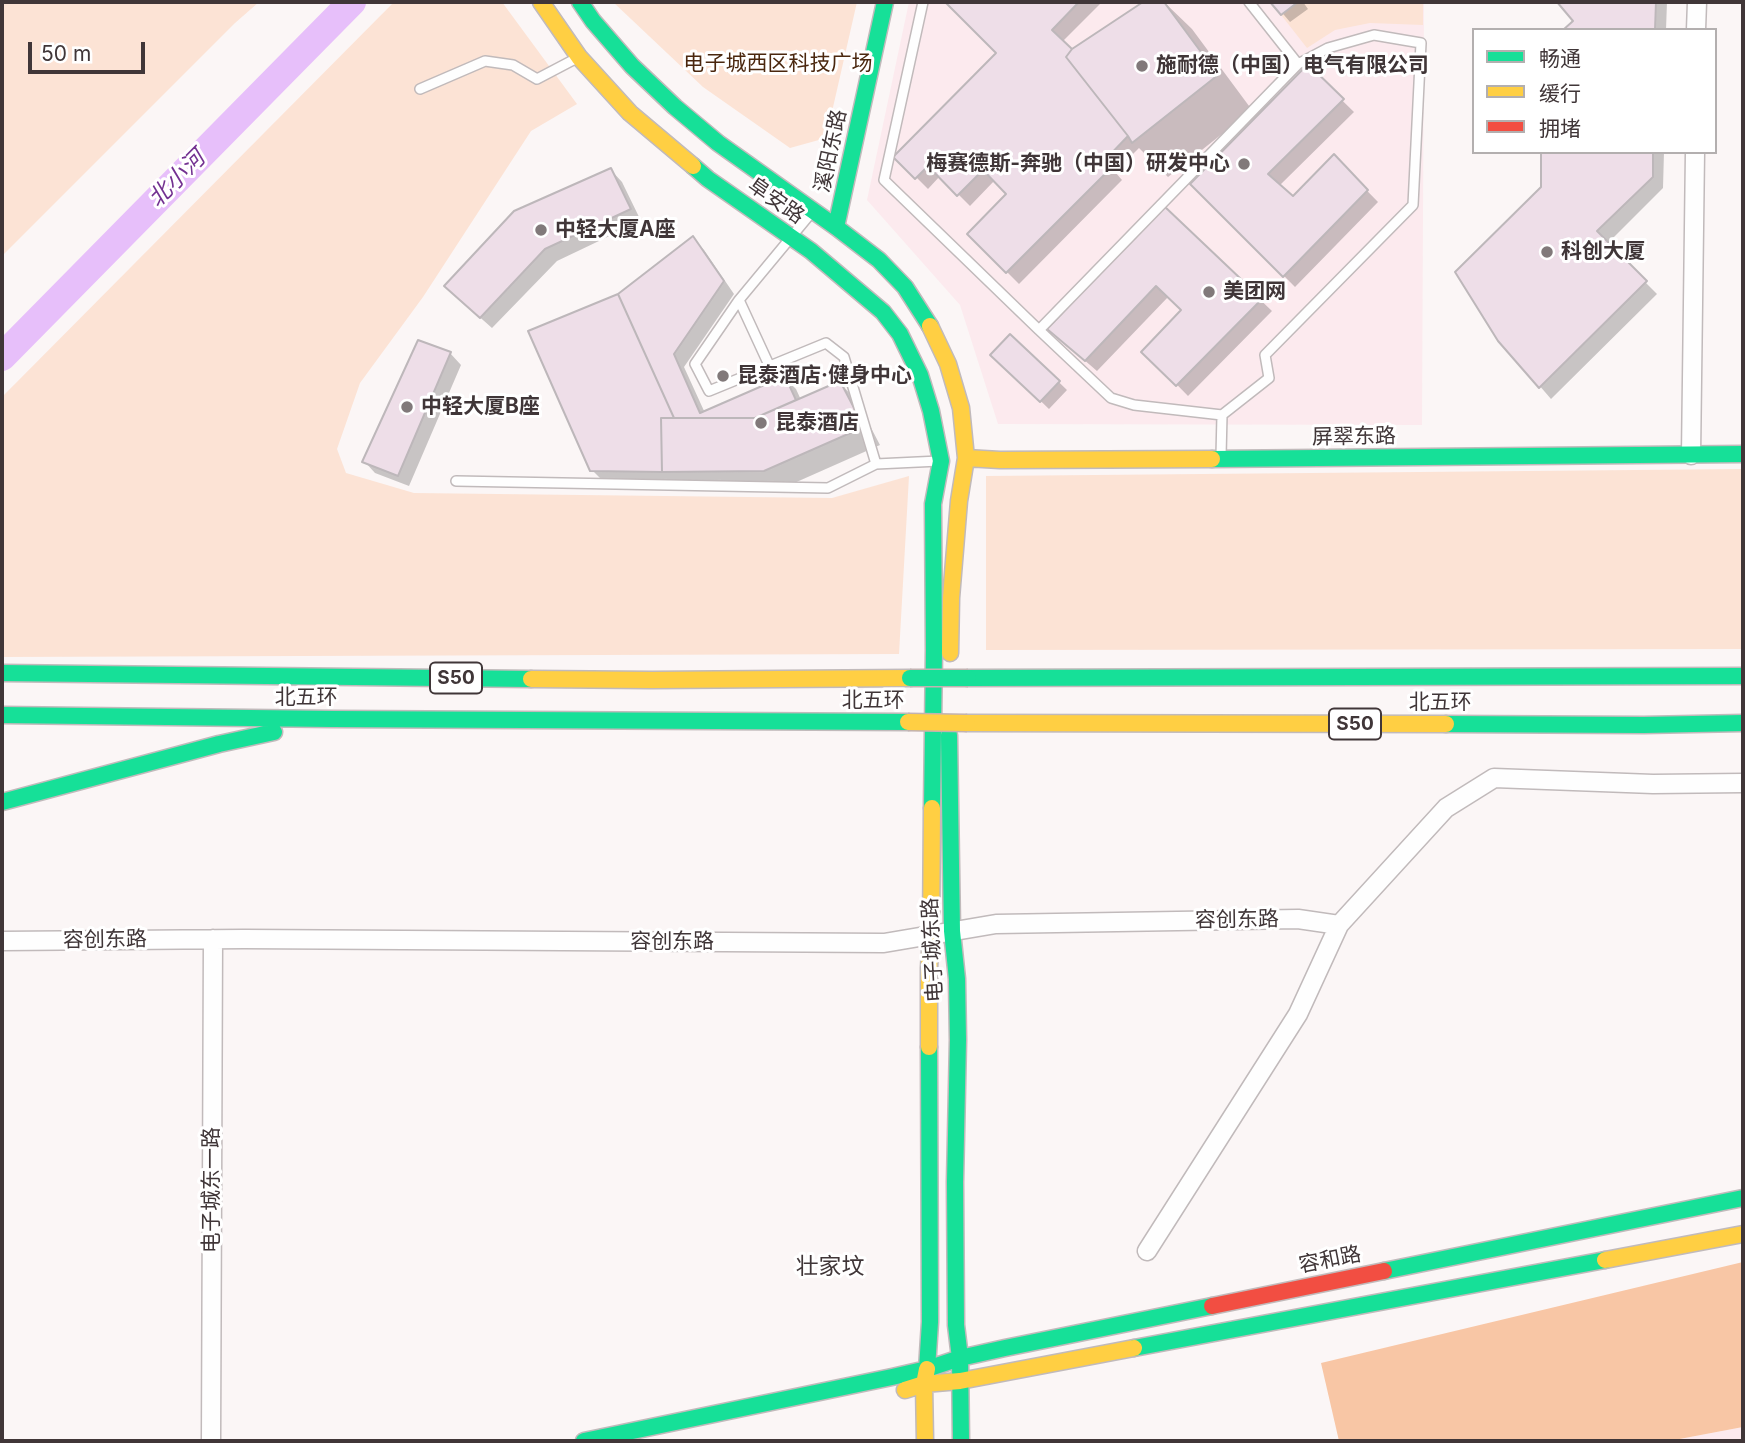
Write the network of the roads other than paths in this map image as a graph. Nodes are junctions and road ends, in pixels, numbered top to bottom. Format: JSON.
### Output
{"nodes":[{"id":1,"x":541,"y":2,"type":"edge"},
{"id":2,"x":580,"y":2,"type":"edge"},
{"id":3,"x":885,"y":2,"type":"edge"},
{"id":4,"x":923,"y":2,"type":"edge"},
{"id":5,"x":1248,"y":2,"type":"edge"},
{"id":6,"x":1697,"y":2,"type":"edge"},
{"id":7,"x":1696,"y":28,"type":"edge"},
{"id":8,"x":579,"y":57,"type":"junction"},
{"id":9,"x":1298,"y":64,"type":"junction"},
{"id":10,"x":420,"y":89,"type":"dead end"},
{"id":11,"x":1695,"y":154,"type":"edge"},
{"id":12,"x":813,"y":211,"type":"junction"},
{"id":13,"x":836,"y":227,"type":"junction"},
{"id":14,"x":791,"y":237,"type":"junction"},
{"id":15,"x":739,"y":300,"type":"junction"},
{"id":16,"x":1039,"y":330,"type":"junction"},
{"id":17,"x":769,"y":365,"type":"junction"},
{"id":18,"x":1222,"y":415,"type":"junction"},
{"id":19,"x":1743,"y":454,"type":"edge"},
{"id":20,"x":1691,"y":455,"type":"junction"},
{"id":21,"x":966,"y":458,"type":"junction"},
{"id":22,"x":1220,"y":459,"type":"junction"},
{"id":23,"x":941,"y":461,"type":"junction"},
{"id":24,"x":876,"y":464,"type":"junction"},
{"id":25,"x":456,"y":481,"type":"dead end"},
{"id":26,"x":2,"y":673,"type":"edge"},
{"id":27,"x":1743,"y":676,"type":"edge"},
{"id":28,"x":2,"y":717,"type":"edge"},
{"id":29,"x":333,"y":719,"type":"junction"},
{"id":30,"x":1743,"y":723,"type":"edge"},
{"id":31,"x":1743,"y":783,"type":"edge"},
{"id":32,"x":2,"y":802,"type":"edge"},
{"id":33,"x":1339,"y":925,"type":"junction"},
{"id":34,"x":952,"y":931,"type":"junction"},
{"id":35,"x":931,"y":934,"type":"junction"},
{"id":36,"x":213,"y":939,"type":"junction"},
{"id":37,"x":2,"y":941,"type":"edge"},
{"id":38,"x":1743,"y":1198,"type":"edge"},
{"id":39,"x":1743,"y":1234,"type":"edge"},
{"id":40,"x":1147,"y":1251,"type":"dead end"},
{"id":41,"x":960,"y":1358,"type":"junction"},
{"id":42,"x":926,"y":1377,"type":"junction"},
{"id":43,"x":960,"y":1381,"type":"junction"},
{"id":44,"x":889,"y":1394,"type":"dead end"},
{"id":45,"x":797,"y":1413,"type":"dead end"},
{"id":46,"x":211,"y":1441,"type":"edge"},
{"id":47,"x":584,"y":1441,"type":"edge"},
{"id":48,"x":651,"y":1441,"type":"edge"},
{"id":49,"x":925,"y":1441,"type":"edge"},
{"id":50,"x":961,"y":1441,"type":"edge"}],
"edges":[{"from":1,"to":8,"type":"main road","name":"阜安路"},
{"from":2,"to":12,"type":"main road","name":"阜安路"},
{"from":3,"to":13,"type":"main road","name":"溪阳东路"},
{"from":4,"to":16,"type":"lane"},
{"from":5,"to":9,"type":"lane"},
{"from":6,"to":7,"type":"street"},
{"from":8,"to":10,"type":"lane"},
{"from":8,"to":14,"type":"main road","name":"阜安路"},
{"from":9,"to":16,"type":"lane"},
{"from":9,"to":18,"type":"lane"},
{"from":11,"to":20,"type":"street"},
{"from":12,"to":13,"type":"main road","name":"阜安路"},
{"from":12,"to":14,"type":"lane"},
{"from":13,"to":21,"type":"main road","name":"阜安路"},
{"from":14,"to":15,"type":"lane"},
{"from":14,"to":23,"type":"main road","name":"阜安路"},
{"from":15,"to":17,"type":"lane"},
{"from":15,"to":17,"type":"lane"},
{"from":16,"to":18,"type":"lane"},
{"from":17,"to":24,"type":"lane"},
{"from":18,"to":22,"type":"lane"},
{"from":19,"to":20,"type":"main road","name":"屏翠东路"},
{"from":20,"to":22,"type":"main road","name":"屏翠东路"},
{"from":21,"to":22,"type":"main road","name":"屏翠东路"},
{"from":21,"to":23,"type":"lane"},
{"from":21,"to":34,"type":"main road","name":"电子城东路"},
{"from":23,"to":24,"type":"lane"},
{"from":23,"to":35,"type":"main road","name":"电子城东路"},
{"from":24,"to":25,"type":"lane"},
{"from":26,"to":27,"type":"main road","name":"北五环","number":"S50","bridge":true},
{"from":28,"to":29,"type":"main road","name":"北五环","number":"S50"},
{"from":29,"to":30,"type":"main road","name":"北五环","number":"S50","bridge":true},
{"from":29,"to":32,"type":"main road"},
{"from":31,"to":33,"type":"street"},
{"from":33,"to":34,"type":"street","name":"容创东路"},
{"from":33,"to":40,"type":"street"},
{"from":34,"to":35,"type":"street","name":"容创东路"},
{"from":34,"to":41,"type":"main road","name":"电子城东路"},
{"from":35,"to":36,"type":"street","name":"容创东路"},
{"from":35,"to":42,"type":"main road","name":"电子城东路"},
{"from":36,"to":37,"type":"street","name":"容创东路"},
{"from":36,"to":46,"type":"street","name":"电子城东一路"},
{"from":38,"to":41,"type":"main road","name":"容和路"},
{"from":39,"to":43,"type":"main road"},
{"from":41,"to":42,"type":"main road","name":"容和路"},
{"from":41,"to":43,"type":"main road","name":"电子城东路"},
{"from":42,"to":43,"type":"main road"},
{"from":42,"to":44,"type":"main road"},
{"from":42,"to":47,"type":"main road"},
{"from":42,"to":49,"type":"main road","name":"电子城东路"},
{"from":43,"to":50,"type":"main road","name":"电子城东路"},
{"from":45,"to":48,"type":"main road"}]}
